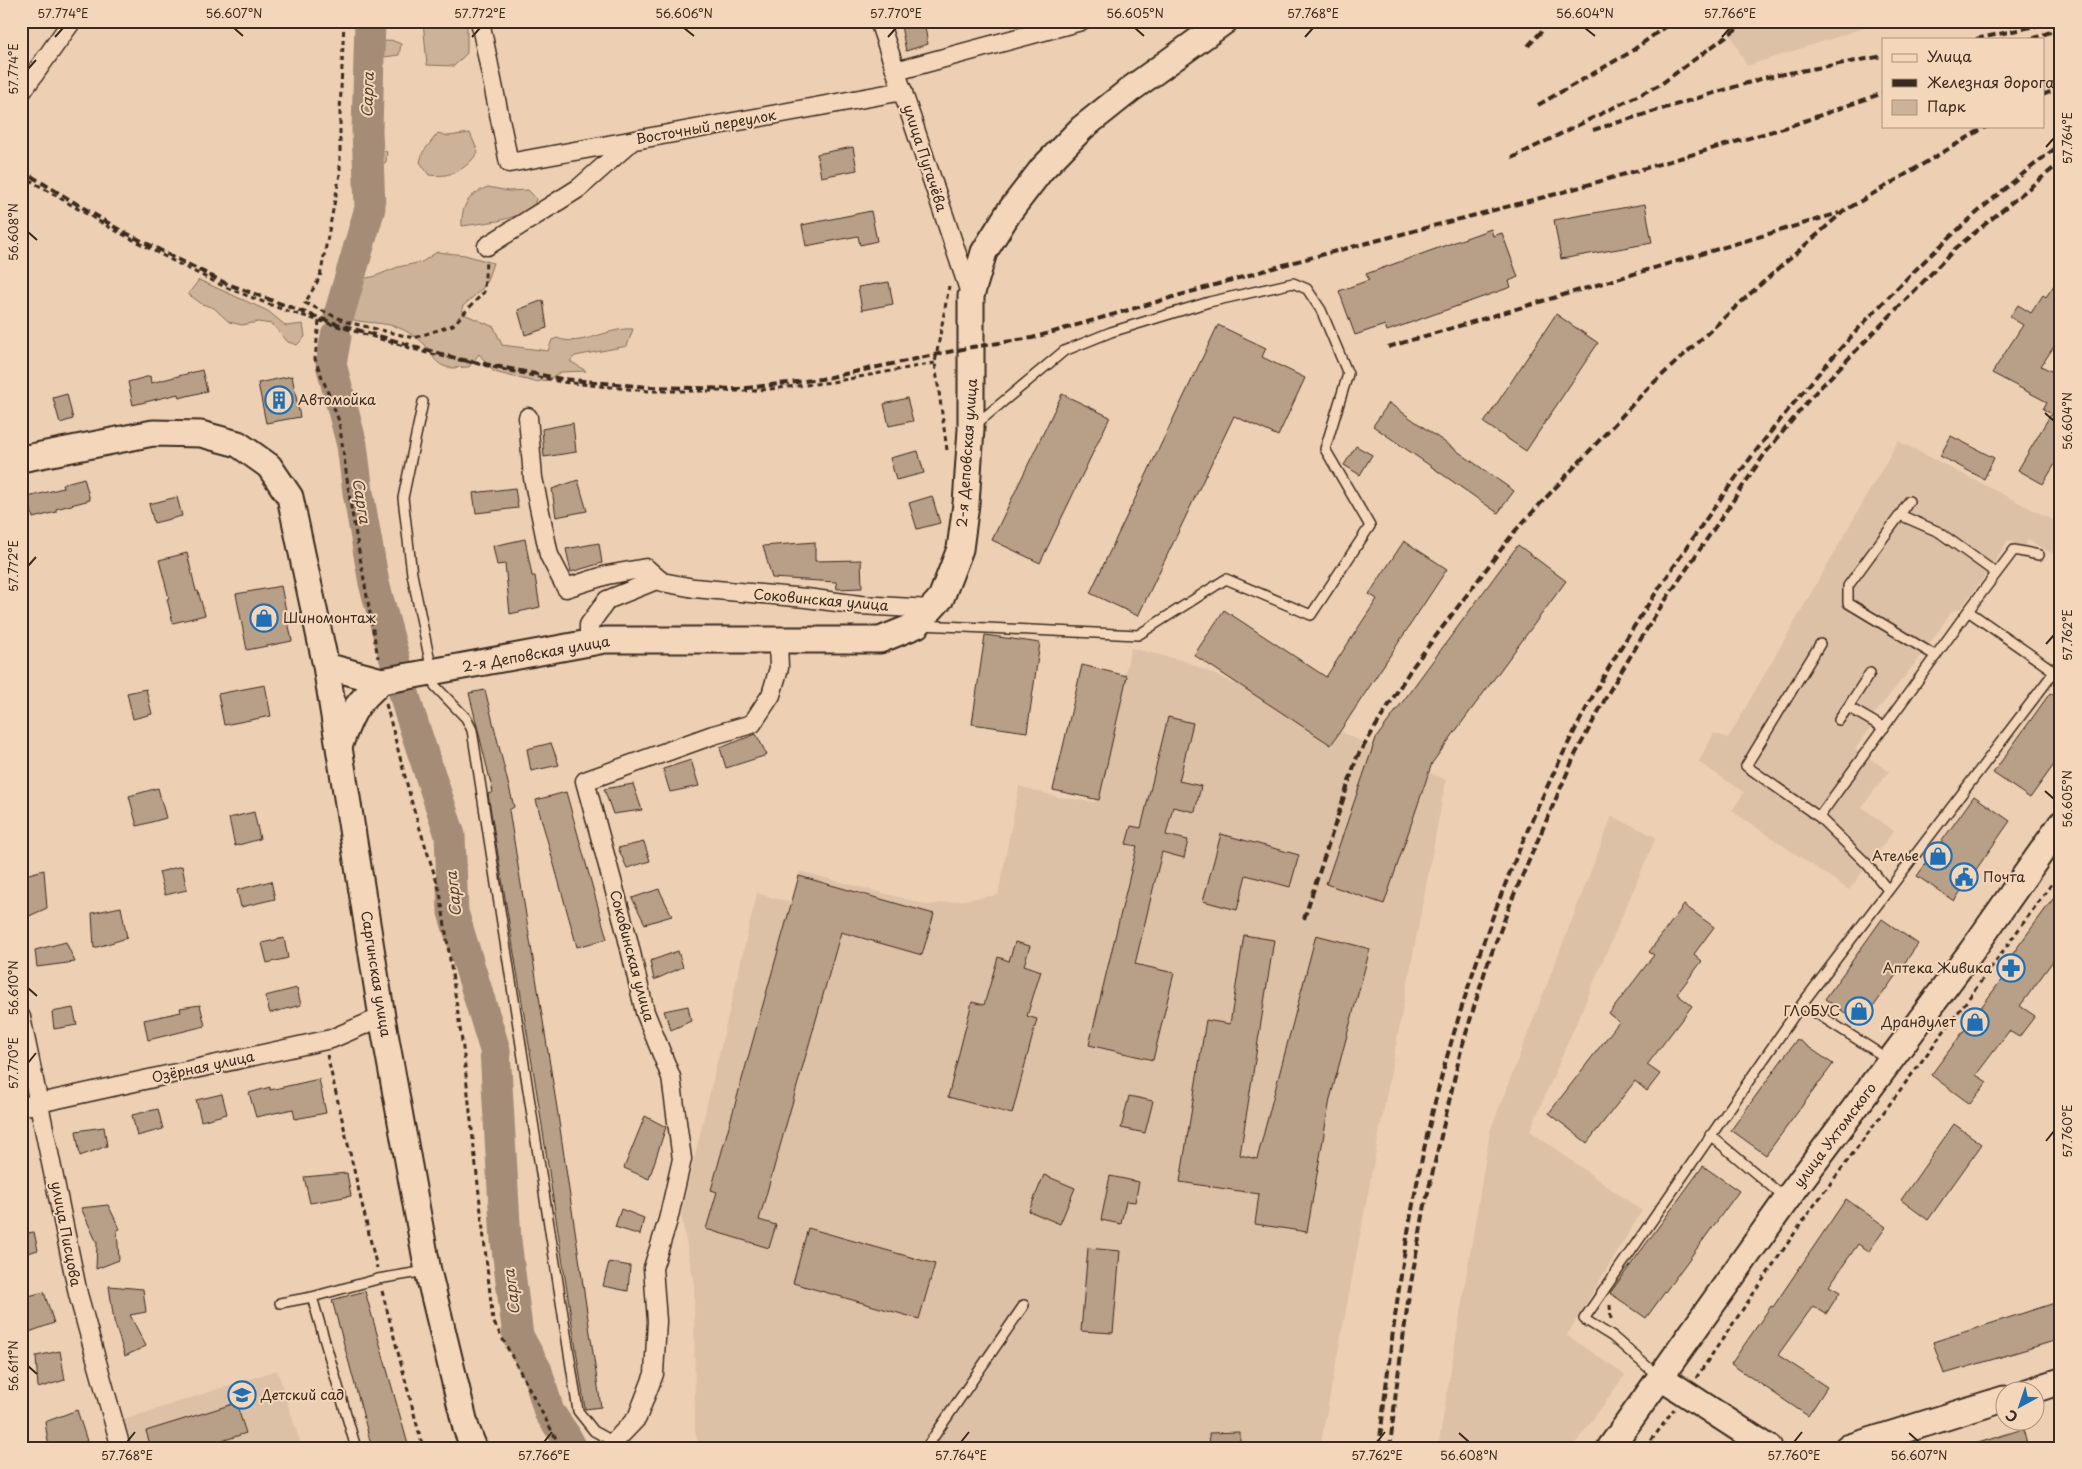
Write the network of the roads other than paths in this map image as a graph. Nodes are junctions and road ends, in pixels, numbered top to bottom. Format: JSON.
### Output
{"nodes":[{"id":1,"x":72,"y":21,"type":"edge"},
{"id":2,"x":480,"y":21,"type":"edge"},
{"id":3,"x":879,"y":21,"type":"edge"},
{"id":4,"x":1081,"y":21,"type":"edge"},
{"id":5,"x":1225,"y":21,"type":"edge"},
{"id":6,"x":896,"y":71,"type":"junction"},
{"id":7,"x":902,"y":91,"type":"junction"},
{"id":8,"x":21,"y":93,"type":"edge"},
{"id":9,"x":632,"y":141,"type":"junction"},
{"id":10,"x":488,"y":246,"type":"road end"},
{"id":11,"x":971,"y":296,"type":"junction"},
{"id":12,"x":423,"y":402,"type":"dead end"},
{"id":13,"x":528,"y":418,"type":"dead end"},
{"id":14,"x":971,"y":429,"type":"junction"},
{"id":15,"x":21,"y":459,"type":"edge"},
{"id":16,"x":1909,"y":501,"type":"dead end"},
{"id":17,"x":1900,"y":515,"type":"junction"},
{"id":18,"x":2040,"y":555,"type":"dead end"},
{"id":19,"x":1996,"y":573,"type":"junction"},
{"id":20,"x":659,"y":579,"type":"junction"},
{"id":21,"x":1968,"y":612,"type":"junction"},
{"id":22,"x":924,"y":617,"type":"junction"},
{"id":23,"x":778,"y":640,"type":"junction"},
{"id":24,"x":589,"y":643,"type":"junction"},
{"id":25,"x":1820,"y":644,"type":"dead end"},
{"id":26,"x":1936,"y":656,"type":"junction"},
{"id":27,"x":2061,"y":663,"type":"edge"},
{"id":28,"x":326,"y":666,"type":"junction"},
{"id":29,"x":1870,"y":673,"type":"dead end"},
{"id":30,"x":424,"y":674,"type":"junction"},
{"id":31,"x":2058,"y":674,"type":"edge"},
{"id":32,"x":382,"y":681,"type":"junction"},
{"id":33,"x":1848,"y":706,"type":"junction"},
{"id":34,"x":1839,"y":720,"type":"dead end"},
{"id":35,"x":1884,"y":728,"type":"junction"},
{"id":36,"x":340,"y":745,"type":"junction"},
{"id":37,"x":1819,"y":817,"type":"junction"},
{"id":38,"x":2061,"y":824,"type":"edge"},
{"id":39,"x":1888,"y":890,"type":"junction"},
{"id":40,"x":1802,"y":1004,"type":"junction"},
{"id":41,"x":21,"y":1017,"type":"edge"},
{"id":42,"x":382,"y":1017,"type":"junction"},
{"id":43,"x":1890,"y":1061,"type":"junction"},
{"id":44,"x":40,"y":1102,"type":"junction"},
{"id":45,"x":21,"y":1107,"type":"edge"},
{"id":46,"x":1710,"y":1135,"type":"junction"},
{"id":47,"x":1787,"y":1199,"type":"junction"},
{"id":48,"x":428,"y":1271,"type":"junction"},
{"id":49,"x":312,"y":1297,"type":"junction"},
{"id":50,"x":280,"y":1303,"type":"dead end"},
{"id":51,"x":1024,"y":1305,"type":"dead end"},
{"id":52,"x":1660,"y":1378,"type":"junction"},
{"id":53,"x":2061,"y":1381,"type":"edge"},
{"id":54,"x":2044,"y":1387,"type":"edge"},
{"id":55,"x":1994,"y":1402,"type":"edge"},
{"id":56,"x":616,"y":1445,"type":"edge"},
{"id":57,"x":122,"y":1448,"type":"edge"},
{"id":58,"x":356,"y":1448,"type":"edge"},
{"id":59,"x":474,"y":1448,"type":"edge"},
{"id":60,"x":926,"y":1448,"type":"edge"},
{"id":61,"x":1610,"y":1448,"type":"edge"},
{"id":62,"x":1769,"y":1448,"type":"edge"},
{"id":63,"x":1847,"y":1448,"type":"edge"}],
"edges":[{"from":1,"to":8,"type":"street"},
{"from":2,"to":9,"type":"street","name":"Восточный переулок"},
{"from":3,"to":6,"type":"street","name":"улица Пугачёва"},
{"from":4,"to":6,"type":"street"},
{"from":5,"to":11,"type":"street","name":"2-я Деповская улица"},
{"from":6,"to":7,"type":"street","name":"улица Пугачёва"},
{"from":7,"to":9,"type":"street","name":"Восточный переулок"},
{"from":7,"to":11,"type":"street","name":"улица Пугачёва"},
{"from":9,"to":10,"type":"street"},
{"from":11,"to":14,"type":"street","name":"2-я Деповская улица"},
{"from":12,"to":30,"type":"lane"},
{"from":13,"to":20,"type":"street","name":"Соковинская улица"},
{"from":14,"to":22,"type":"street","name":"2-я Деповская улица"},
{"from":14,"to":22,"type":"lane"},
{"from":15,"to":28,"type":"street","name":"Саргинская улица"},
{"from":16,"to":17,"type":"lane"},
{"from":17,"to":19,"type":"lane"},
{"from":17,"to":26,"type":"lane"},
{"from":18,"to":19,"type":"lane"},
{"from":19,"to":21,"type":"lane"},
{"from":20,"to":22,"type":"street","name":"Соковинская улица"},
{"from":20,"to":24,"type":"street"},
{"from":21,"to":26,"type":"lane"},
{"from":21,"to":31,"type":"lane"},
{"from":22,"to":23,"type":"street","name":"2-я Деповская улица"},
{"from":23,"to":24,"type":"street","name":"2-я Деповская улица"},
{"from":23,"to":56,"type":"street","name":"Соковинская улица"},
{"from":24,"to":30,"type":"street","name":"2-я Деповская улица"},
{"from":25,"to":37,"type":"lane"},
{"from":26,"to":35,"type":"lane"},
{"from":27,"to":31,"type":"lane"},
{"from":28,"to":32,"type":"street"},
{"from":28,"to":36,"type":"street","name":"Саргинская улица"},
{"from":29,"to":33,"type":"lane"},
{"from":30,"to":32,"type":"street","name":"2-я Деповская улица"},
{"from":30,"to":56,"type":"lane"},
{"from":31,"to":39,"type":"lane"},
{"from":32,"to":36,"type":"street"},
{"from":33,"to":34,"type":"lane"},
{"from":33,"to":35,"type":"lane"},
{"from":35,"to":37,"type":"lane"},
{"from":36,"to":42,"type":"street","name":"Саргинская улица"},
{"from":37,"to":39,"type":"lane"},
{"from":38,"to":43,"type":"street","name":"улица Ухтомского"},
{"from":39,"to":40,"type":"lane"},
{"from":40,"to":43,"type":"lane"},
{"from":40,"to":46,"type":"lane"},
{"from":41,"to":44,"type":"street","name":"улица Писцова"},
{"from":42,"to":44,"type":"street","name":"Озёрная улица"},
{"from":42,"to":48,"type":"street","name":"Саргинская улица"},
{"from":43,"to":47,"type":"street","name":"улица Ухтомского"},
{"from":44,"to":45,"type":"street","name":"Озёрная улица"},
{"from":44,"to":57,"type":"street","name":"улица Писцова"},
{"from":46,"to":47,"type":"lane"},
{"from":46,"to":52,"type":"lane"},
{"from":47,"to":52,"type":"street","name":"улица Ухтомского"},
{"from":48,"to":49,"type":"lane"},
{"from":48,"to":59,"type":"street","name":"Саргинская улица"},
{"from":49,"to":50,"type":"lane"},
{"from":49,"to":58,"type":"lane"},
{"from":51,"to":60,"type":"lane"},
{"from":52,"to":61,"type":"street","name":"улица Ухтомского"},
{"from":52,"to":62,"type":"street"},
{"from":53,"to":54,"type":"street"},
{"from":55,"to":63,"type":"street"}]}
